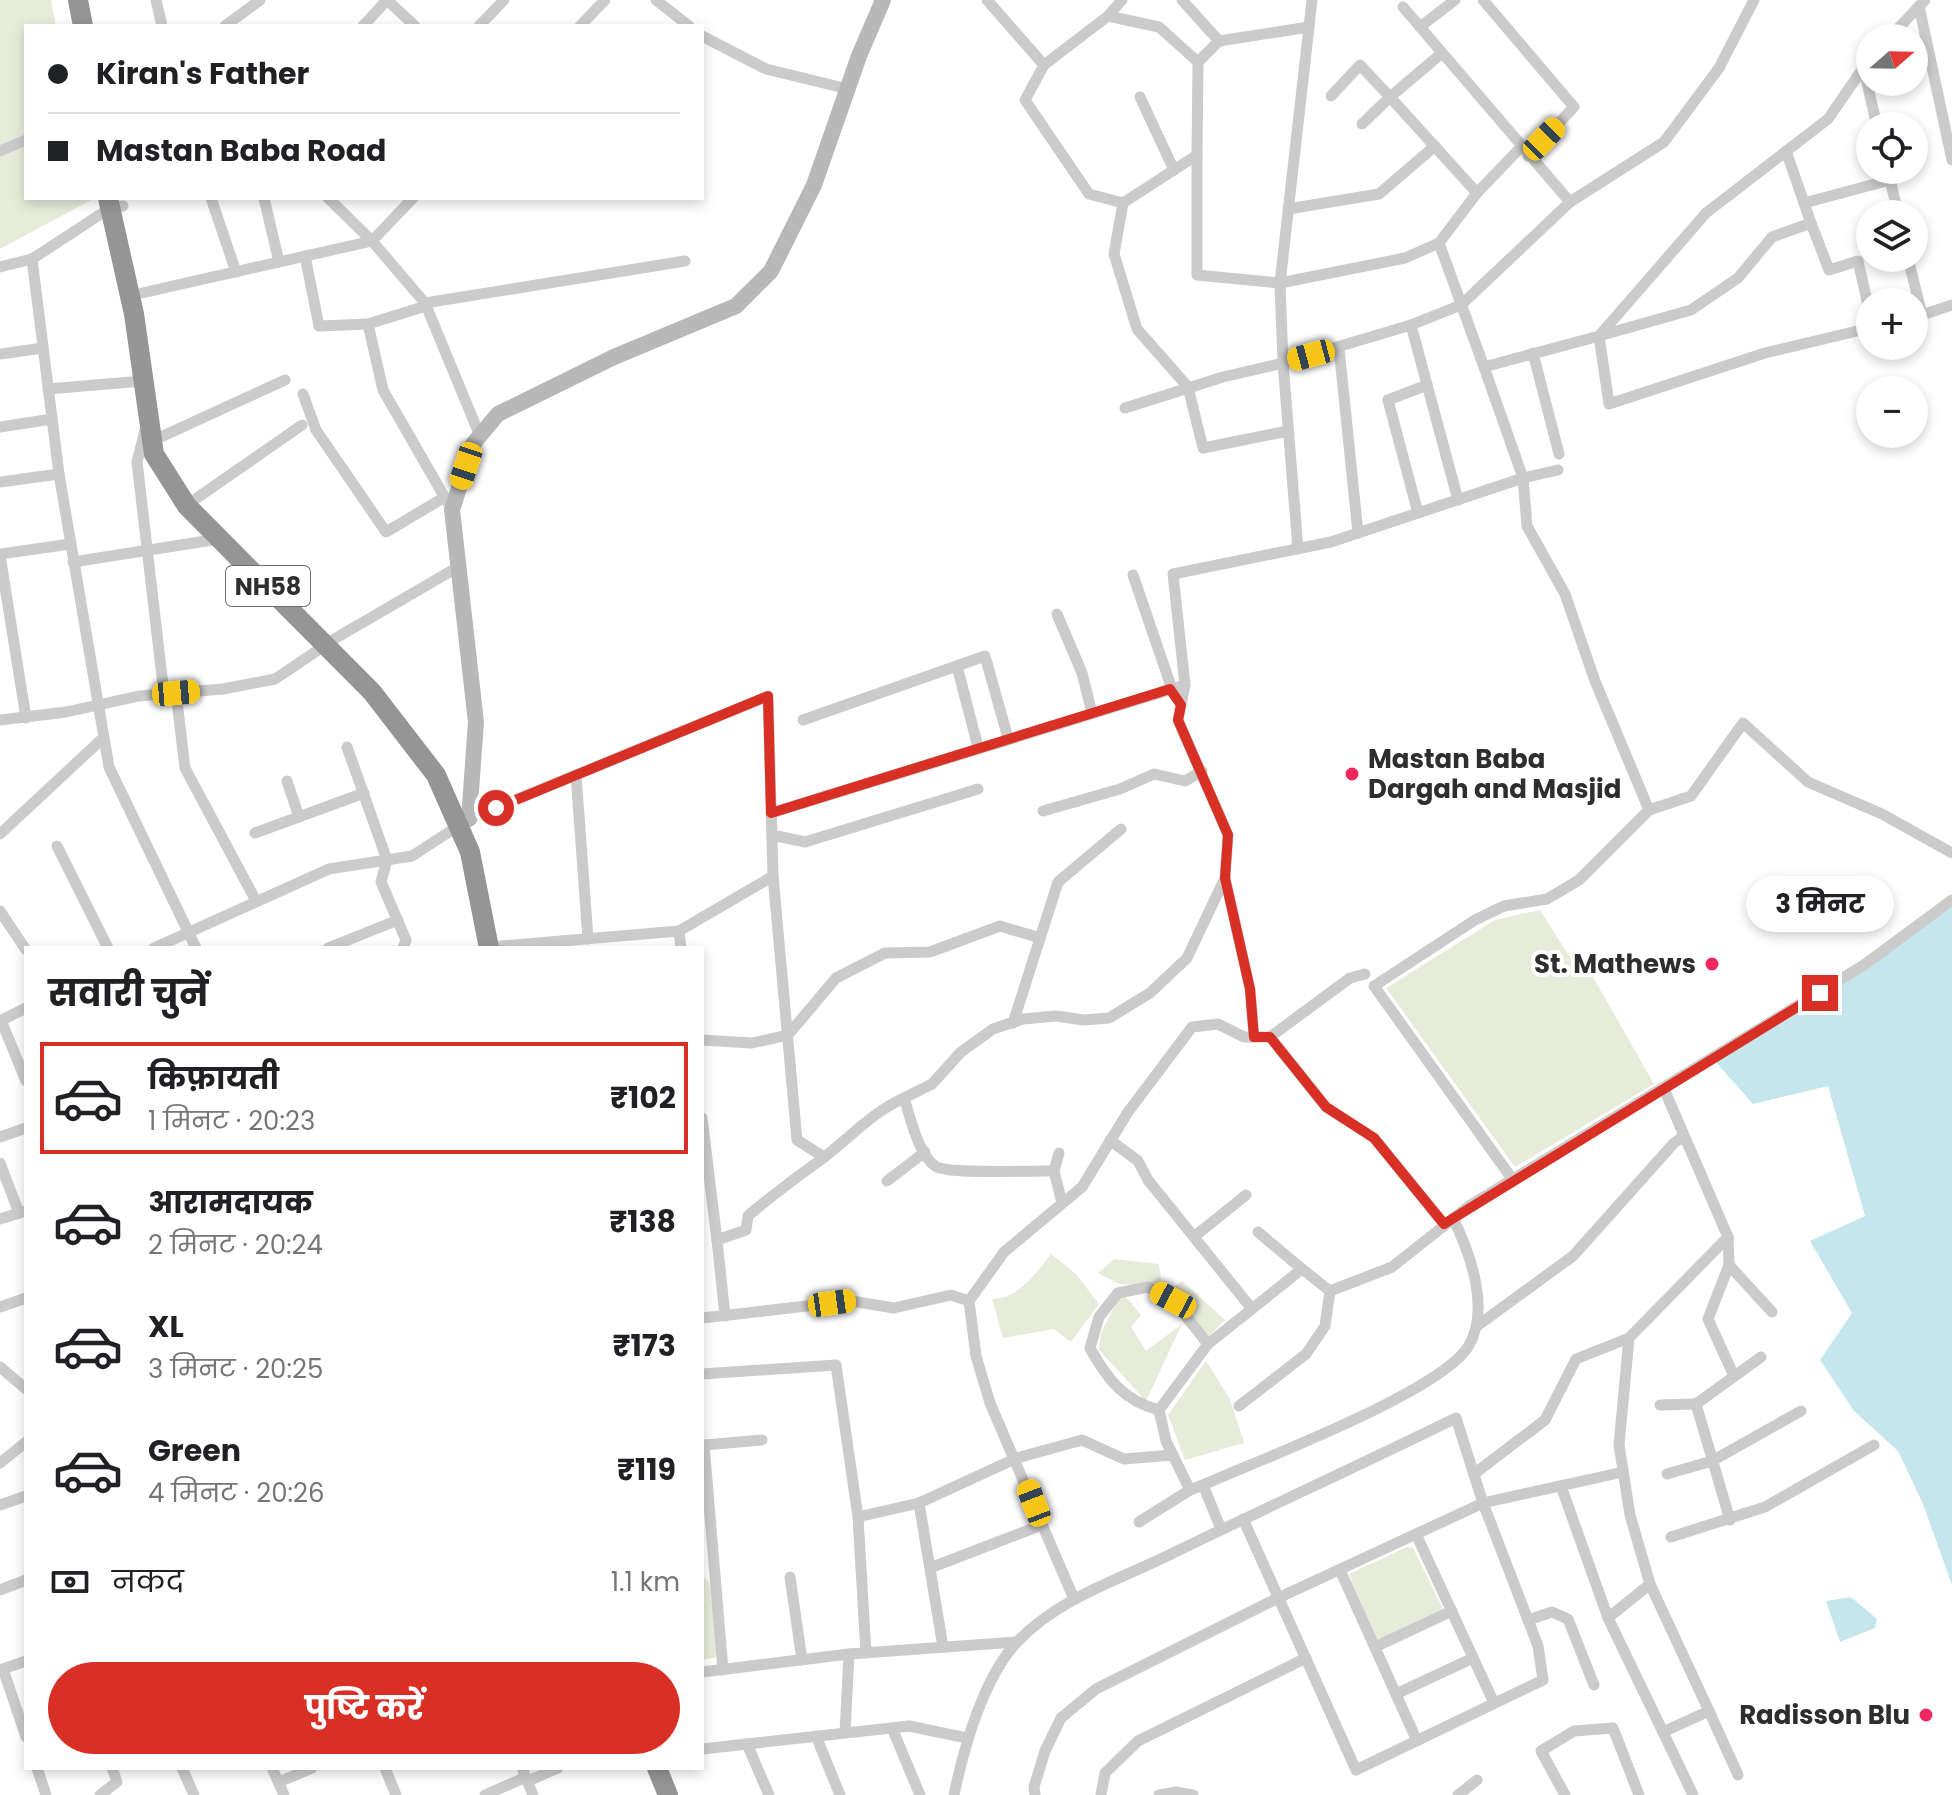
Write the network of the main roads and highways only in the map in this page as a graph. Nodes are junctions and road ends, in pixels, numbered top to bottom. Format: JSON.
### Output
{"nodes":[{"id":1,"x":65,"y":0,"type":"edge"},
{"id":2,"x":78,"y":0,"type":"edge"},
{"id":3,"x":71,"y":24,"type":"edge"},
{"id":4,"x":83,"y":24,"type":"edge"},
{"id":5,"x":116,"y":202,"type":"edge"},
{"id":6,"x":331,"y":641,"type":"junction"},
{"id":7,"x":497,"y":946,"type":"edge"},
{"id":8,"x":645,"y":1770,"type":"edge"},
{"id":9,"x":658,"y":1770,"type":"edge"},
{"id":10,"x":655,"y":1795,"type":"edge"},
{"id":11,"x":668,"y":1795,"type":"edge"}],
"edges":[{"from":1,"to":3,"type":"highway"},
{"from":2,"to":4,"type":"highway"},
{"from":5,"to":6,"type":"highway","number":"NH58"},
{"from":5,"to":6,"type":"highway","number":"NH58"},
{"from":6,"to":7,"type":"highway","number":"NH58"},
{"from":8,"to":10,"type":"highway"},
{"from":9,"to":11,"type":"highway"}]}
